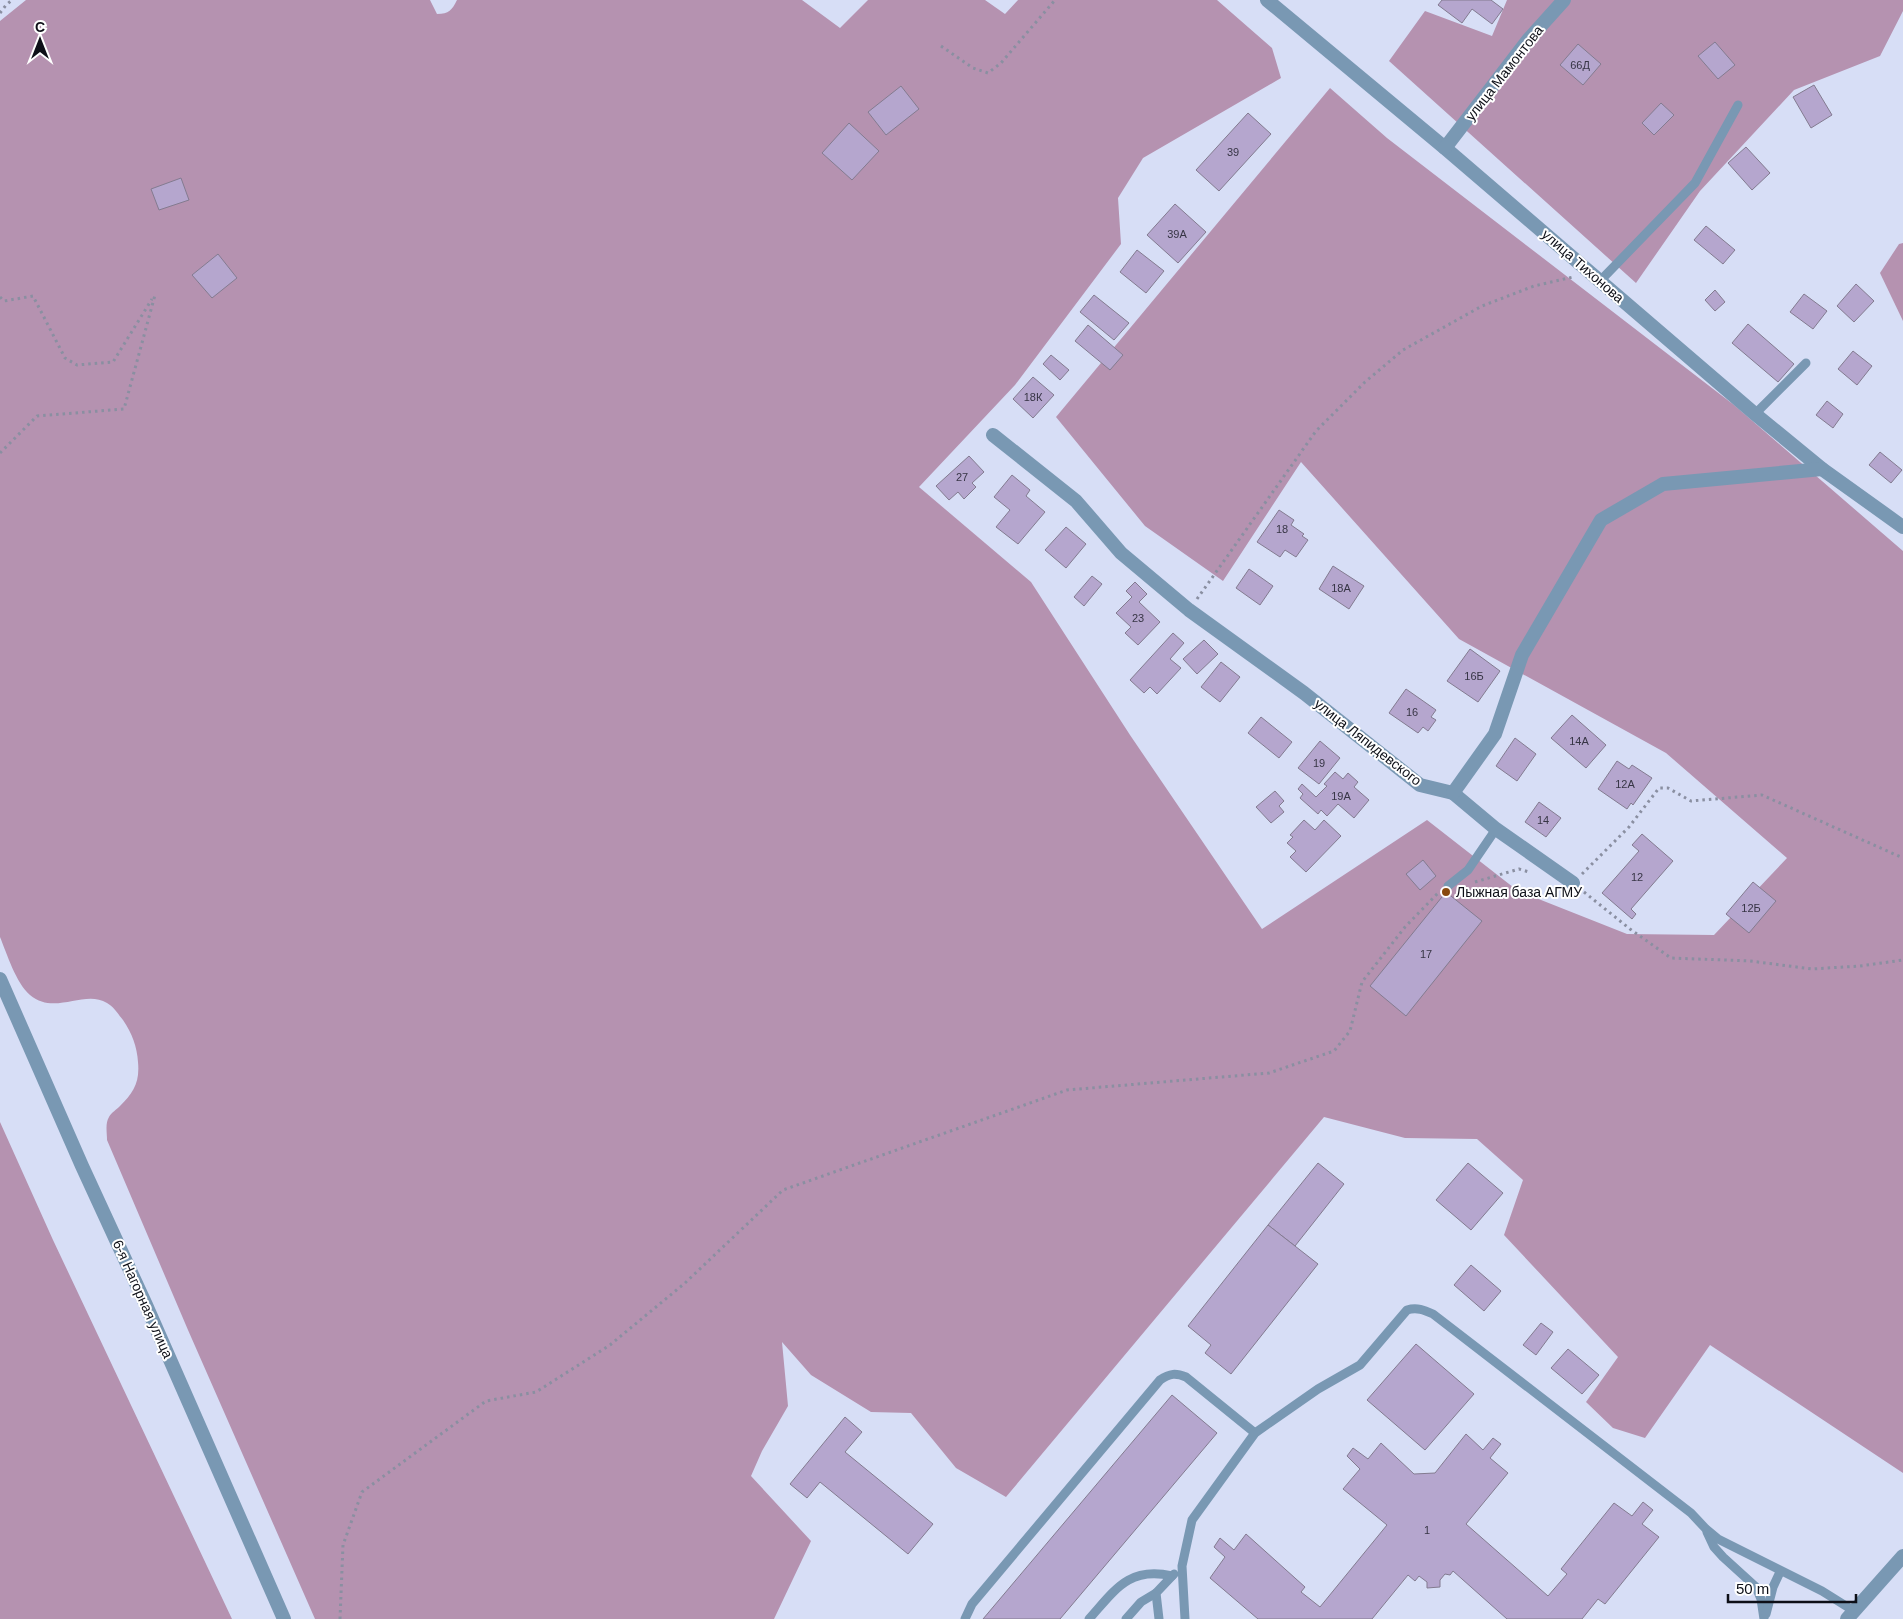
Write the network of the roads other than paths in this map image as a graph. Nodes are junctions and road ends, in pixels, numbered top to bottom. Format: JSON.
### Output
{"nodes":[{"id":1,"x":1267,"y":0,"type":"edge"},
{"id":2,"x":1564,"y":0,"type":"edge"},
{"id":3,"x":1738,"y":105,"type":"dead end"},
{"id":4,"x":1445,"y":148,"type":"junction"},
{"id":5,"x":1596,"y":277,"type":"junction"},
{"id":6,"x":1806,"y":363,"type":"dead end"},
{"id":7,"x":1755,"y":414,"type":"junction"},
{"id":8,"x":993,"y":435,"type":"dead end"},
{"id":9,"x":1822,"y":470,"type":"junction"},
{"id":10,"x":1903,"y":527,"type":"edge"},
{"id":11,"x":1454,"y":793,"type":"junction"},
{"id":12,"x":1496,"y":829,"type":"junction"},
{"id":13,"x":1573,"y":884,"type":"road end"},
{"id":14,"x":1448,"y":886,"type":"road end"},
{"id":15,"x":0,"y":980,"type":"edge"},
{"id":16,"x":1255,"y":1432,"type":"junction"},
{"id":17,"x":1706,"y":1529,"type":"junction"},
{"id":18,"x":1903,"y":1556,"type":"edge"},
{"id":19,"x":1182,"y":1566,"type":"junction"},
{"id":20,"x":1780,"y":1572,"type":"junction"},
{"id":21,"x":1172,"y":1576,"type":"junction"},
{"id":22,"x":1156,"y":1593,"type":"junction"},
{"id":23,"x":1850,"y":1615,"type":"edge"},
{"id":24,"x":284,"y":1619,"type":"edge"},
{"id":25,"x":965,"y":1619,"type":"edge"},
{"id":26,"x":1089,"y":1619,"type":"edge"},
{"id":27,"x":1126,"y":1619,"type":"edge"},
{"id":28,"x":1159,"y":1619,"type":"edge"},
{"id":29,"x":1185,"y":1619,"type":"edge"},
{"id":30,"x":1765,"y":1619,"type":"edge"}],
"edges":[{"from":1,"to":4,"type":"street","name":"улица Тихонова"},
{"from":2,"to":4,"type":"street","name":"улица Мамонтова"},
{"from":3,"to":5,"type":"lane"},
{"from":4,"to":5,"type":"street","name":"улица Тихонова"},
{"from":5,"to":7,"type":"street","name":"улица Тихонова"},
{"from":6,"to":7,"type":"lane"},
{"from":7,"to":9,"type":"street","name":"улица Тихонова"},
{"from":8,"to":11,"type":"street","name":"улица Ляпидевского"},
{"from":9,"to":10,"type":"street","name":"улица Тихонова"},
{"from":9,"to":11,"type":"street"},
{"from":11,"to":12,"type":"street","name":"улица Ляпидевского"},
{"from":12,"to":13,"type":"street","name":"улица Ляпидевского"},
{"from":12,"to":14,"type":"lane"},
{"from":15,"to":24,"type":"street","name":"6-я Нагорная улица"},
{"from":16,"to":17,"type":"lane"},
{"from":16,"to":19,"type":"lane"},
{"from":16,"to":25,"type":"lane"},
{"from":17,"to":20,"type":"lane"},
{"from":17,"to":30,"type":"lane"},
{"from":18,"to":23,"type":"street"},
{"from":19,"to":21,"type":"lane"},
{"from":19,"to":29,"type":"lane"},
{"from":20,"to":23,"type":"lane"},
{"from":20,"to":30,"type":"lane"},
{"from":21,"to":22,"type":"lane"},
{"from":21,"to":26,"type":"lane"},
{"from":22,"to":27,"type":"lane"},
{"from":22,"to":28,"type":"lane"}]}
